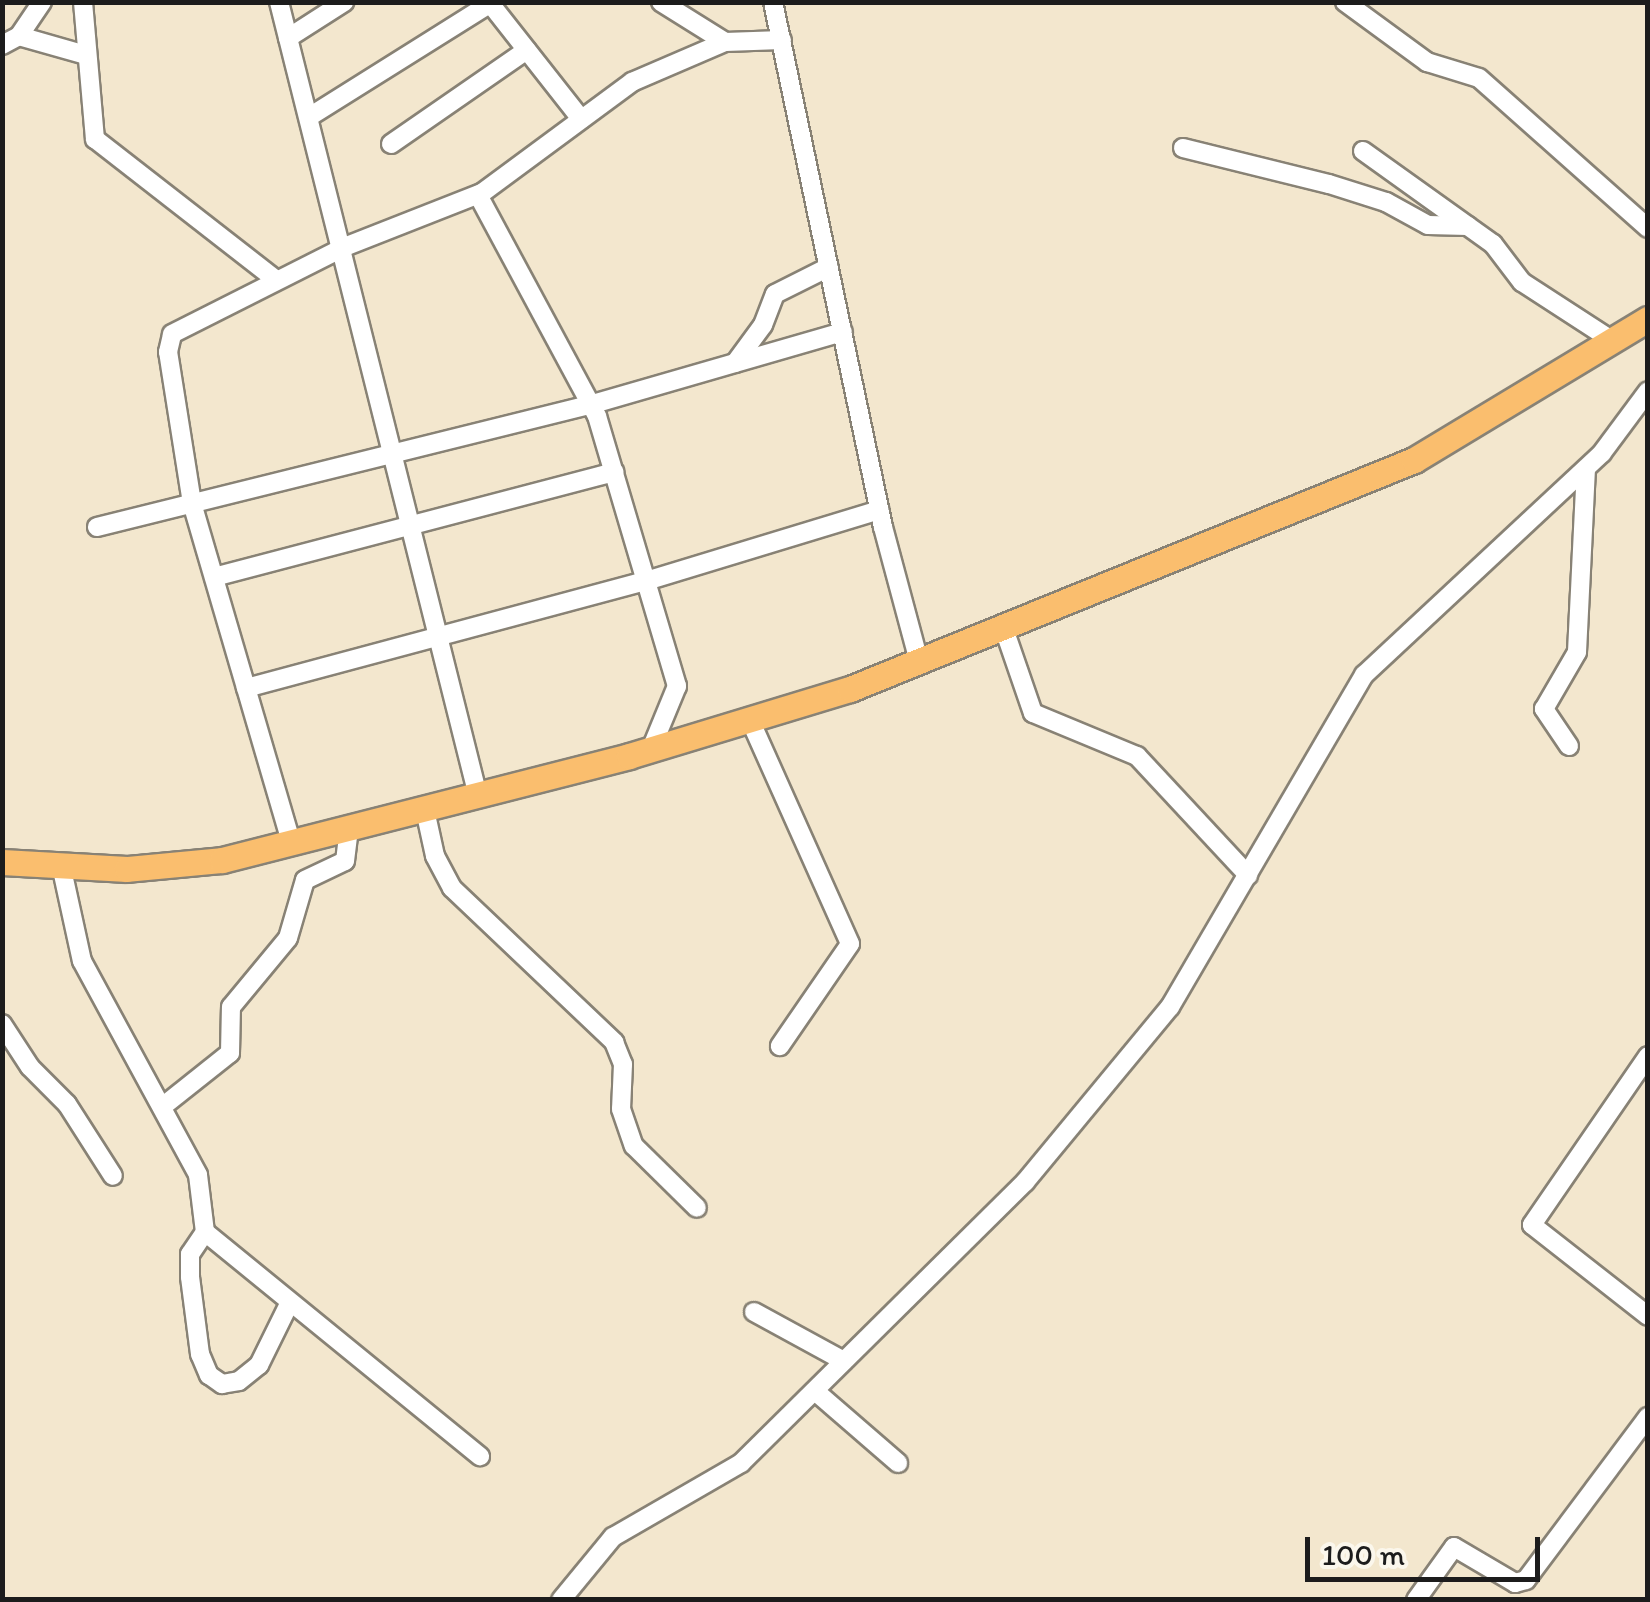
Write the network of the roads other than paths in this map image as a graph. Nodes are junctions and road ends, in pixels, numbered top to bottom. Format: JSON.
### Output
{"nodes":[{"id":1,"x":42,"y":2,"type":"edge"},
{"id":2,"x":83,"y":2,"type":"edge"},
{"id":3,"x":278,"y":2,"type":"edge"},
{"id":4,"x":344,"y":2,"type":"edge"},
{"id":5,"x":661,"y":2,"type":"edge"},
{"id":6,"x":772,"y":2,"type":"edge"},
{"id":7,"x":1345,"y":2,"type":"edge"},
{"id":8,"x":489,"y":3,"type":"edge"},
{"id":9,"x":288,"y":38,"type":"junction"},
{"id":10,"x":782,"y":40,"type":"junction"},
{"id":11,"x":10,"y":41,"type":"edge"},
{"id":12,"x":725,"y":42,"type":"junction"},
{"id":13,"x":526,"y":50,"type":"junction"},
{"id":14,"x":86,"y":55,"type":"junction"},
{"id":15,"x":309,"y":116,"type":"junction"},
{"id":16,"x":581,"y":120,"type":"junction"},
{"id":17,"x":391,"y":144,"type":"dead end"},
{"id":18,"x":1183,"y":148,"type":"dead end"},
{"id":19,"x":1363,"y":152,"type":"dead end"},
{"id":20,"x":478,"y":194,"type":"junction"},
{"id":21,"x":1468,"y":226,"type":"junction"},
{"id":22,"x":1648,"y":228,"type":"edge"},
{"id":23,"x":344,"y":247,"type":"junction"},
{"id":24,"x":830,"y":267,"type":"junction"},
{"id":25,"x":276,"y":280,"type":"junction"},
{"id":26,"x":1648,"y":319,"type":"edge"},
{"id":27,"x":843,"y":332,"type":"junction"},
{"id":28,"x":1614,"y":341,"type":"junction"},
{"id":29,"x":735,"y":363,"type":"junction"},
{"id":30,"x":1648,"y":392,"type":"edge"},
{"id":31,"x":592,"y":404,"type":"junction"},
{"id":32,"x":391,"y":451,"type":"junction"},
{"id":33,"x":1586,"y":469,"type":"junction"},
{"id":34,"x":614,"y":472,"type":"junction"},
{"id":35,"x":192,"y":503,"type":"junction"},
{"id":36,"x":880,"y":510,"type":"junction"},
{"id":37,"x":409,"y":526,"type":"junction"},
{"id":38,"x":98,"y":527,"type":"dead end"},
{"id":39,"x":214,"y":577,"type":"junction"},
{"id":40,"x":646,"y":581,"type":"junction"},
{"id":41,"x":1002,"y":626,"type":"junction"},
{"id":42,"x":434,"y":633,"type":"junction"},
{"id":43,"x":919,"y":661,"type":"junction"},
{"id":44,"x":246,"y":688,"type":"junction"},
{"id":45,"x":750,"y":720,"type":"junction"},
{"id":46,"x":1569,"y":746,"type":"dead end"},
{"id":47,"x":651,"y":750,"type":"junction"},
{"id":48,"x":478,"y":796,"type":"junction"},
{"id":49,"x":425,"y":810,"type":"junction"},
{"id":50,"x":349,"y":830,"type":"junction"},
{"id":51,"x":292,"y":845,"type":"junction"},
{"id":52,"x":2,"y":862,"type":"edge"},
{"id":53,"x":61,"y":865,"type":"junction"},
{"id":54,"x":1248,"y":875,"type":"junction"},
{"id":55,"x":2,"y":1024,"type":"edge"},
{"id":56,"x":780,"y":1046,"type":"dead end"},
{"id":57,"x":1648,"y":1056,"type":"edge"},
{"id":58,"x":162,"y":1107,"type":"junction"},
{"id":59,"x":113,"y":1176,"type":"dead end"},
{"id":60,"x":697,"y":1208,"type":"dead end"},
{"id":61,"x":205,"y":1232,"type":"junction"},
{"id":62,"x":290,"y":1302,"type":"junction"},
{"id":63,"x":754,"y":1312,"type":"dead end"},
{"id":64,"x":1648,"y":1316,"type":"edge"},
{"id":65,"x":844,"y":1361,"type":"junction"},
{"id":66,"x":814,"y":1390,"type":"junction"},
{"id":67,"x":1648,"y":1417,"type":"edge"},
{"id":68,"x":480,"y":1456,"type":"dead end"},
{"id":69,"x":898,"y":1464,"type":"dead end"},
{"id":70,"x":560,"y":1600,"type":"edge"},
{"id":71,"x":1416,"y":1600,"type":"edge"}],
"edges":[{"from":1,"to":11,"type":"street"},
{"from":2,"to":14,"type":"street"},
{"from":3,"to":9,"type":"street"},
{"from":4,"to":9,"type":"street"},
{"from":5,"to":12,"type":"street"},
{"from":6,"to":10,"type":"street"},
{"from":7,"to":22,"type":"street"},
{"from":8,"to":13,"type":"street"},
{"from":8,"to":15,"type":"street"},
{"from":9,"to":15,"type":"street"},
{"from":10,"to":12,"type":"street"},
{"from":10,"to":24,"type":"street"},
{"from":11,"to":14,"type":"street"},
{"from":12,"to":16,"type":"street"},
{"from":13,"to":16,"type":"street"},
{"from":13,"to":17,"type":"street"},
{"from":14,"to":25,"type":"street"},
{"from":15,"to":23,"type":"street"},
{"from":16,"to":20,"type":"street"},
{"from":18,"to":21,"type":"street"},
{"from":19,"to":21,"type":"street"},
{"from":20,"to":23,"type":"street"},
{"from":20,"to":31,"type":"street"},
{"from":21,"to":28,"type":"street"},
{"from":23,"to":25,"type":"street"},
{"from":23,"to":32,"type":"street"},
{"from":24,"to":27,"type":"street"},
{"from":24,"to":29,"type":"street"},
{"from":25,"to":35,"type":"street"},
{"from":26,"to":28,"type":"highway"},
{"from":27,"to":29,"type":"street"},
{"from":27,"to":36,"type":"street"},
{"from":28,"to":41,"type":"highway"},
{"from":29,"to":31,"type":"street"},
{"from":30,"to":33,"type":"street"},
{"from":31,"to":32,"type":"street"},
{"from":31,"to":34,"type":"street"},
{"from":32,"to":35,"type":"street"},
{"from":32,"to":37,"type":"street"},
{"from":33,"to":46,"type":"street"},
{"from":33,"to":54,"type":"street"},
{"from":34,"to":37,"type":"street"},
{"from":34,"to":40,"type":"street"},
{"from":35,"to":38,"type":"street"},
{"from":35,"to":39,"type":"street"},
{"from":36,"to":40,"type":"street"},
{"from":36,"to":43,"type":"street"},
{"from":37,"to":39,"type":"street"},
{"from":37,"to":42,"type":"street"},
{"from":39,"to":44,"type":"street"},
{"from":40,"to":42,"type":"street"},
{"from":40,"to":47,"type":"street"},
{"from":41,"to":43,"type":"highway"},
{"from":41,"to":54,"type":"street"},
{"from":42,"to":44,"type":"street"},
{"from":42,"to":48,"type":"street"},
{"from":43,"to":45,"type":"highway"},
{"from":44,"to":51,"type":"street"},
{"from":45,"to":47,"type":"highway"},
{"from":45,"to":56,"type":"street"},
{"from":47,"to":48,"type":"highway"},
{"from":48,"to":49,"type":"highway"},
{"from":49,"to":50,"type":"highway"},
{"from":49,"to":60,"type":"street"},
{"from":50,"to":51,"type":"highway"},
{"from":50,"to":58,"type":"street"},
{"from":51,"to":53,"type":"highway"},
{"from":52,"to":53,"type":"highway"},
{"from":53,"to":58,"type":"street"},
{"from":54,"to":65,"type":"street"},
{"from":55,"to":59,"type":"street"},
{"from":57,"to":64,"type":"street"},
{"from":58,"to":61,"type":"street"},
{"from":61,"to":62,"type":"street"},
{"from":61,"to":62,"type":"street"},
{"from":62,"to":68,"type":"street"},
{"from":63,"to":65,"type":"street"},
{"from":65,"to":66,"type":"street"},
{"from":66,"to":69,"type":"street"},
{"from":66,"to":70,"type":"street"},
{"from":67,"to":71,"type":"street"}]}
